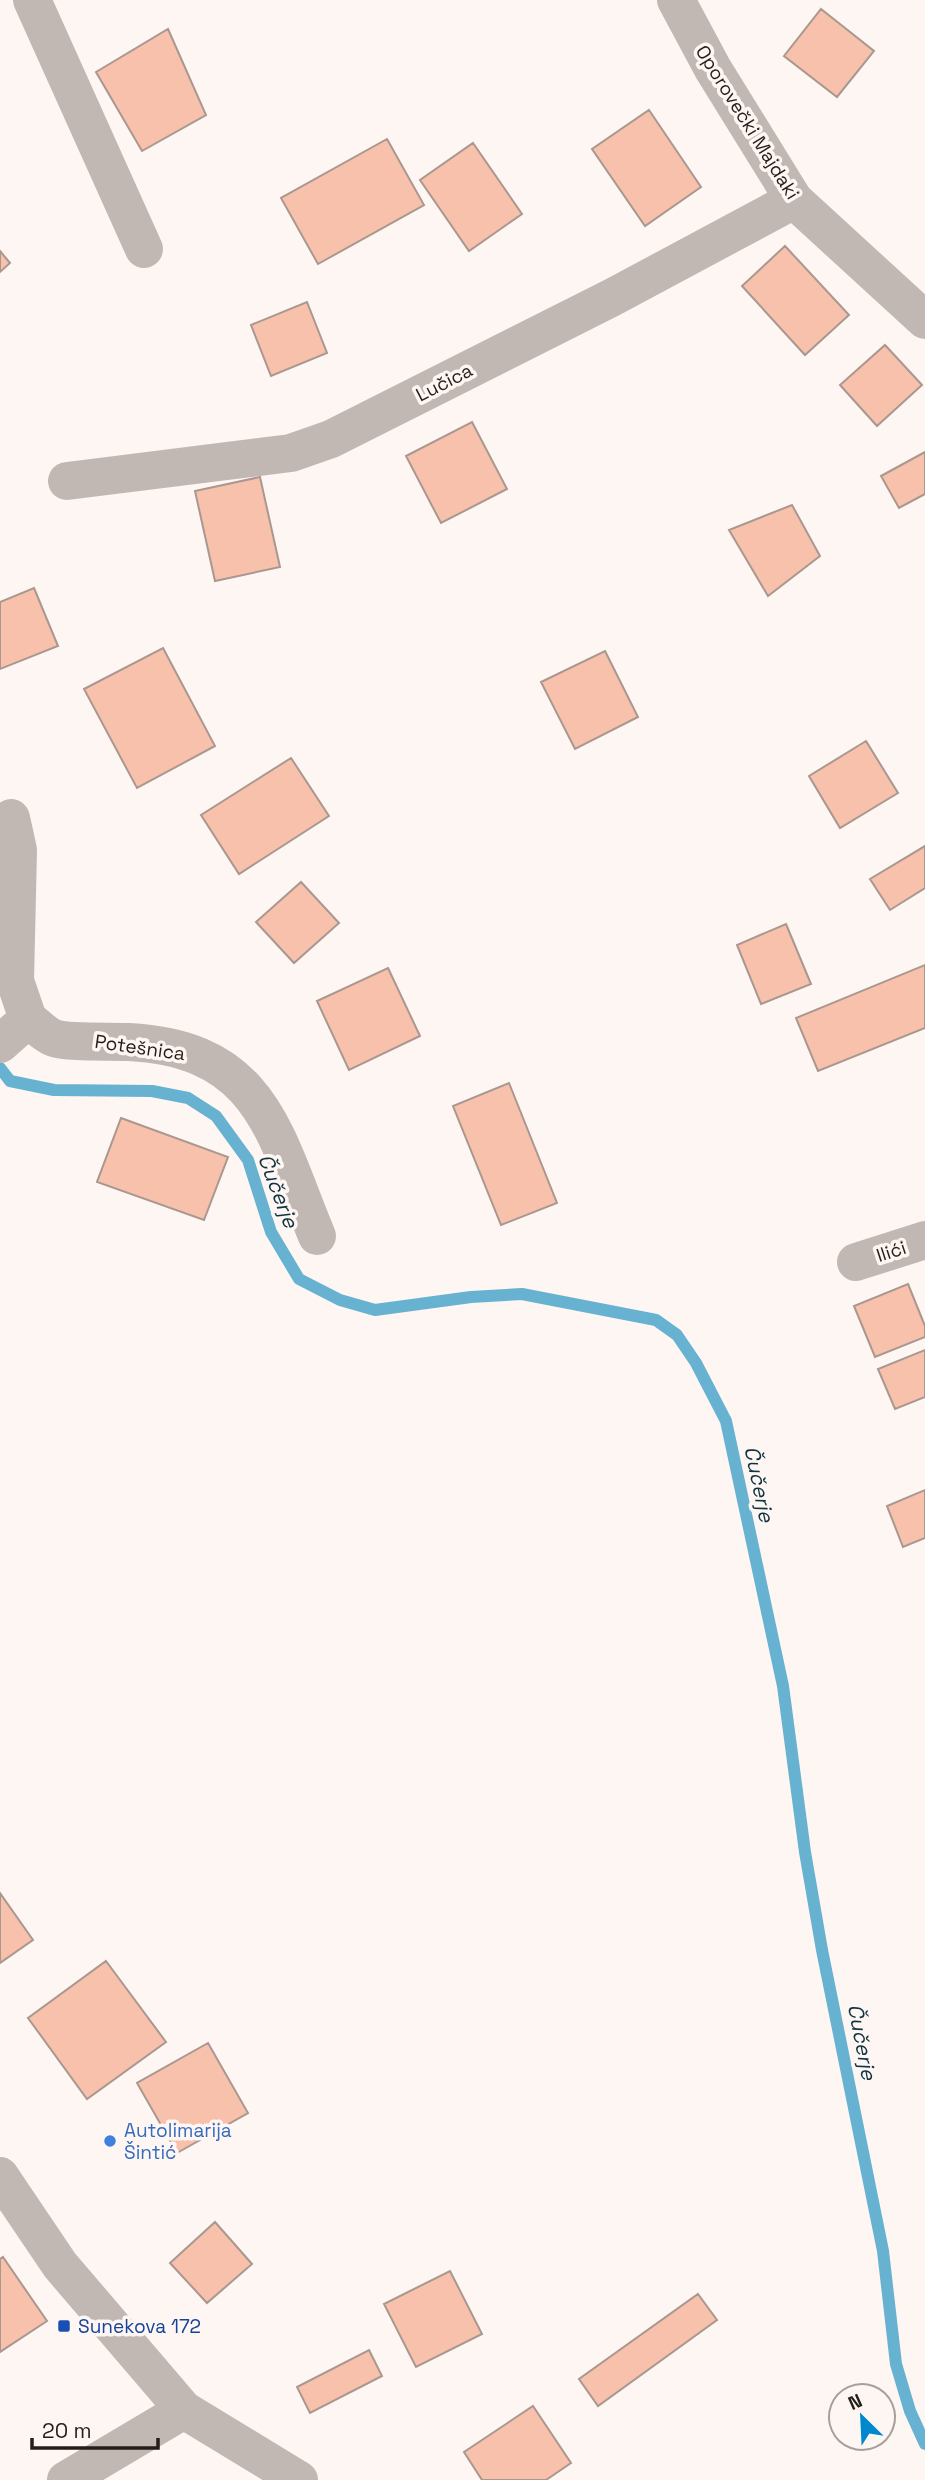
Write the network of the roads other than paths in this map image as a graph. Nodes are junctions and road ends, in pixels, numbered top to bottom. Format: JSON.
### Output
{"nodes":[{"id":1,"x":32,"y":0,"type":"edge"},
{"id":2,"x":676,"y":0,"type":"edge"},
{"id":3,"x":794,"y":200,"type":"junction"},
{"id":4,"x":144,"y":249,"type":"dead end"},
{"id":5,"x":925,"y":320,"type":"edge"},
{"id":6,"x":67,"y":481,"type":"dead end"},
{"id":7,"x":11,"y":818,"type":"dead end"},
{"id":8,"x":12,"y":1034,"type":"edge"},
{"id":9,"x":317,"y":1236,"type":"dead end"},
{"id":10,"x":925,"y":1240,"type":"edge"},
{"id":11,"x":856,"y":1262,"type":"dead end"},
{"id":12,"x":0,"y":2176,"type":"edge"},
{"id":13,"x":184,"y":2410,"type":"junction"},
{"id":14,"x":66,"y":2480,"type":"edge"},
{"id":15,"x":299,"y":2480,"type":"edge"}],
"edges":[{"from":1,"to":4,"type":"street"},
{"from":2,"to":3,"type":"street","name":"Oporovečki Majdaki"},
{"from":3,"to":5,"type":"street","name":"Oporovečki Majdaki"},
{"from":3,"to":6,"type":"street","name":"Lučica"},
{"from":7,"to":8,"type":"street"},
{"from":8,"to":9,"type":"street","name":"Potešnica"},
{"from":10,"to":11,"type":"street","name":"Ilići"},
{"from":12,"to":13,"type":"street"},
{"from":13,"to":14,"type":"street"},
{"from":13,"to":15,"type":"street"}]}
